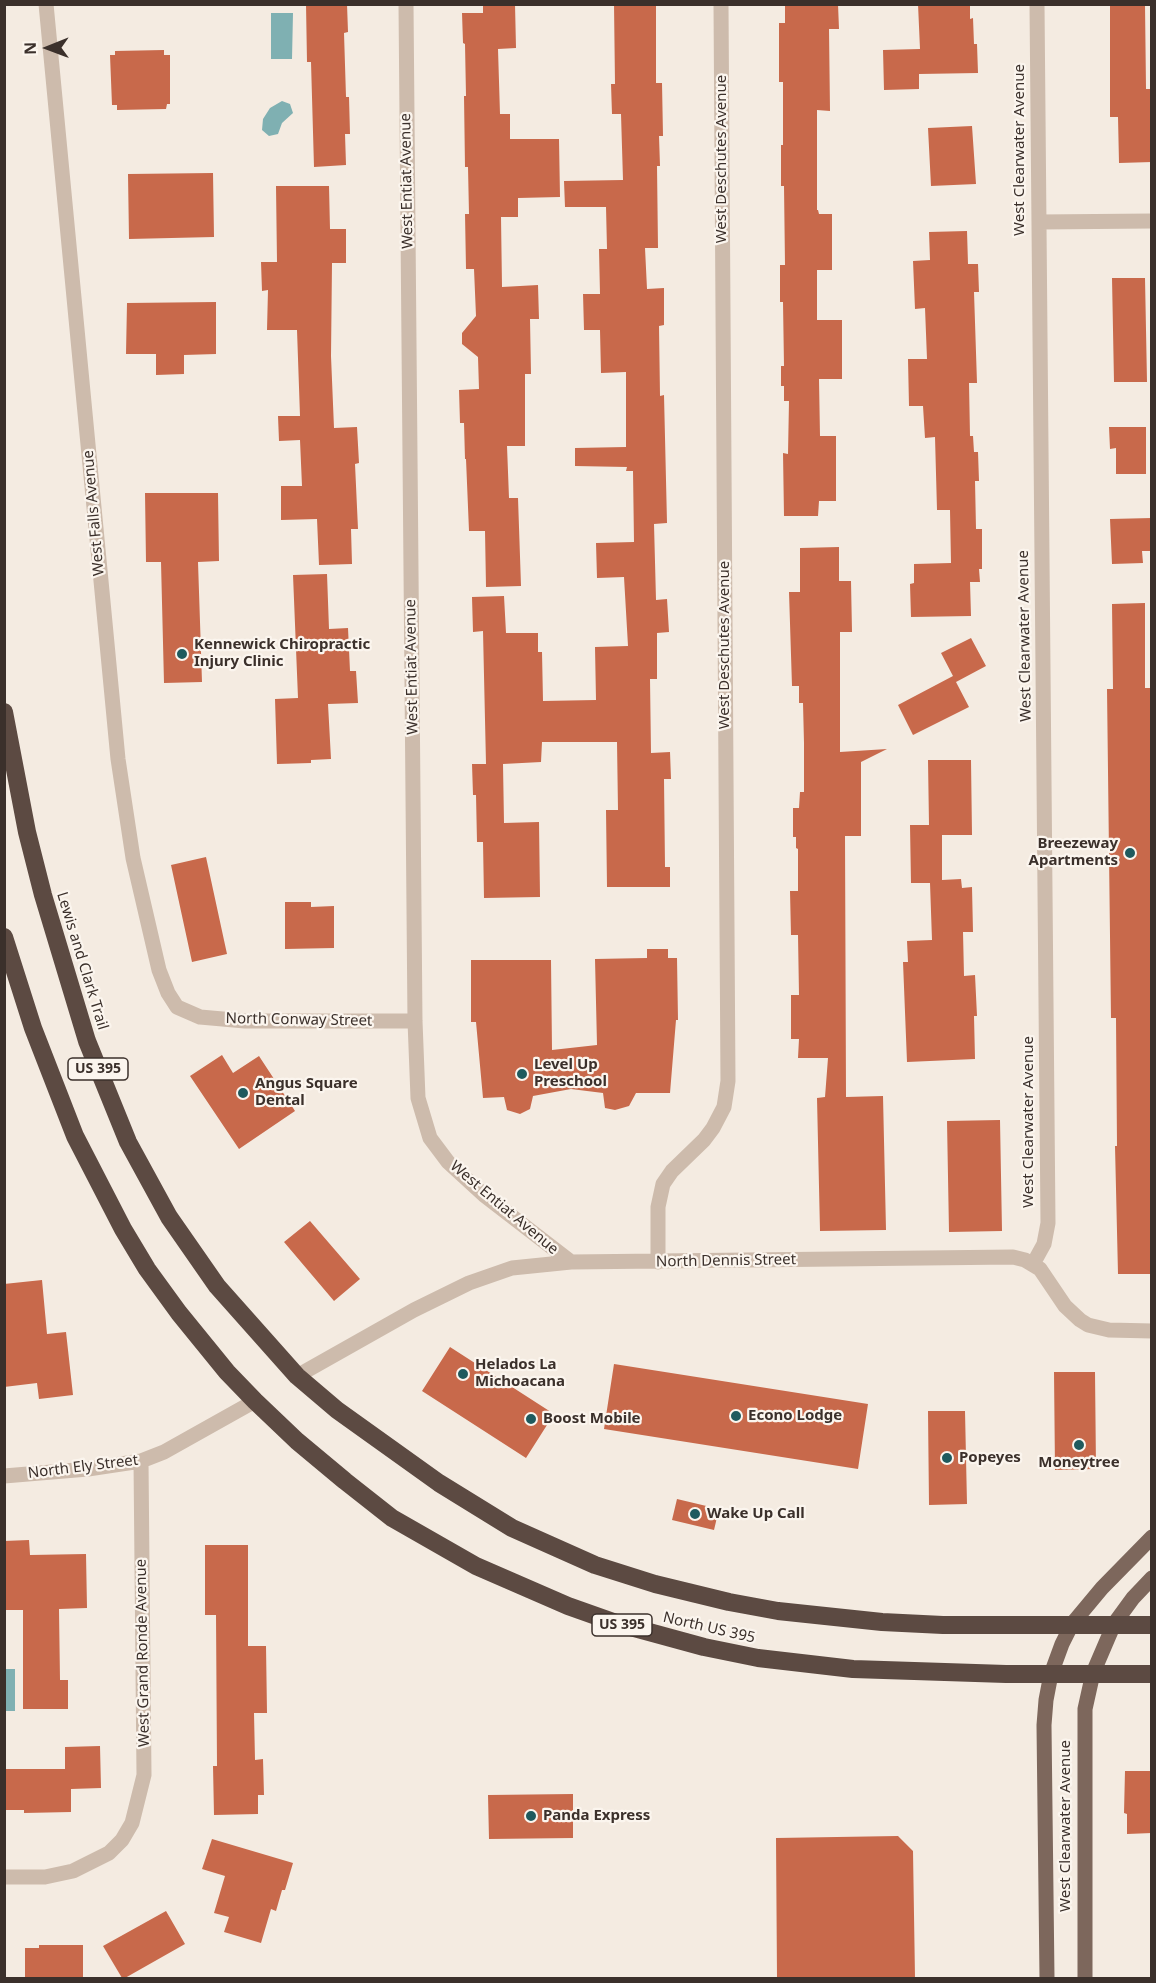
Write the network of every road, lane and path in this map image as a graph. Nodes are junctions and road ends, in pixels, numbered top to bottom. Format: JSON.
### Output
{"nodes":[{"id":1,"x":46,"y":4,"type":"edge"},
{"id":2,"x":406,"y":4,"type":"edge"},
{"id":3,"x":721,"y":4,"type":"edge"},
{"id":4,"x":1037,"y":4,"type":"edge"},
{"id":5,"x":1152,"y":221,"type":"edge"},
{"id":6,"x":1039,"y":222,"type":"junction"},
{"id":7,"x":4,"y":712,"type":"edge"},
{"id":8,"x":4,"y":937,"type":"edge"},
{"id":9,"x":184,"y":1011,"type":"joint"},
{"id":10,"x":415,"y":1021,"type":"junction"},
{"id":11,"x":571,"y":1262,"type":"junction"},
{"id":12,"x":658,"y":1262,"type":"junction"},
{"id":13,"x":1033,"y":1264,"type":"junction"},
{"id":14,"x":1152,"y":1332,"type":"edge"},
{"id":15,"x":297,"y":1376,"type":"junction"},
{"id":16,"x":255,"y":1401,"type":"junction"},
{"id":17,"x":141,"y":1461,"type":"junction"},
{"id":18,"x":4,"y":1476,"type":"edge"},
{"id":19,"x":1152,"y":1537,"type":"edge"},
{"id":20,"x":1152,"y":1578,"type":"edge"},
{"id":21,"x":1072,"y":1624,"type":"junction"},
{"id":22,"x":1114,"y":1624,"type":"junction"},
{"id":23,"x":1152,"y":1625,"type":"edge"},
{"id":24,"x":1093,"y":1673,"type":"junction"},
{"id":25,"x":1052,"y":1674,"type":"junction"},
{"id":26,"x":1152,"y":1674,"type":"edge"},
{"id":27,"x":4,"y":1877,"type":"edge"},
{"id":28,"x":1047,"y":1978,"type":"edge"},
{"id":29,"x":1085,"y":1978,"type":"edge"}],
"edges":[{"from":1,"to":9,"type":"street","name":"West Falls Avenue"},
{"from":2,"to":10,"type":"street","name":"West Entiat Avenue"},
{"from":3,"to":12,"type":"street","name":"West Deschutes Avenue"},
{"from":4,"to":6,"type":"street","name":"West Clearwater Avenue"},
{"from":5,"to":6,"type":"street"},
{"from":6,"to":13,"type":"street","name":"West Clearwater Avenue"},
{"from":7,"to":15,"type":"highway","name":"Lewis and Clark Trail","number":"US 395"},
{"from":8,"to":16,"type":"highway","number":"US 395"},
{"from":9,"to":10,"type":"street","name":"North Conway Street"},
{"from":10,"to":11,"type":"street","name":"West Entiat Avenue"},
{"from":11,"to":12,"type":"street","name":"North Dennis Street"},
{"from":11,"to":15,"type":"street","name":"North Dennis Street"},
{"from":12,"to":13,"type":"street","name":"North Dennis Street"},
{"from":13,"to":14,"type":"street"},
{"from":15,"to":21,"type":"highway","name":"North US 395","number":"US 395"},
{"from":16,"to":17,"type":"street","name":"North Ely Street"},
{"from":16,"to":25,"type":"highway","name":"North US 395","number":"US 395"},
{"from":17,"to":18,"type":"street","name":"North Ely Street"},
{"from":17,"to":27,"type":"street","name":"West Grand Ronde Avenue"},
{"from":19,"to":21,"type":"main road","name":"West Clearwater Avenue"},
{"from":20,"to":22,"type":"main road","name":"West Clearwater Avenue"},
{"from":21,"to":22,"type":"highway","name":"North US 395","number":"US 395"},
{"from":21,"to":25,"type":"main road","name":"West Clearwater Avenue"},
{"from":22,"to":23,"type":"highway","name":"North US 395","number":"US 395"},
{"from":22,"to":24,"type":"main road","name":"West Clearwater Avenue"},
{"from":24,"to":25,"type":"highway","name":"North US 395","number":"US 395"},
{"from":24,"to":26,"type":"highway","name":"North US 395","number":"US 395"},
{"from":24,"to":29,"type":"main road","name":"West Clearwater Avenue"},
{"from":25,"to":28,"type":"main road","name":"West Clearwater Avenue"}]}
